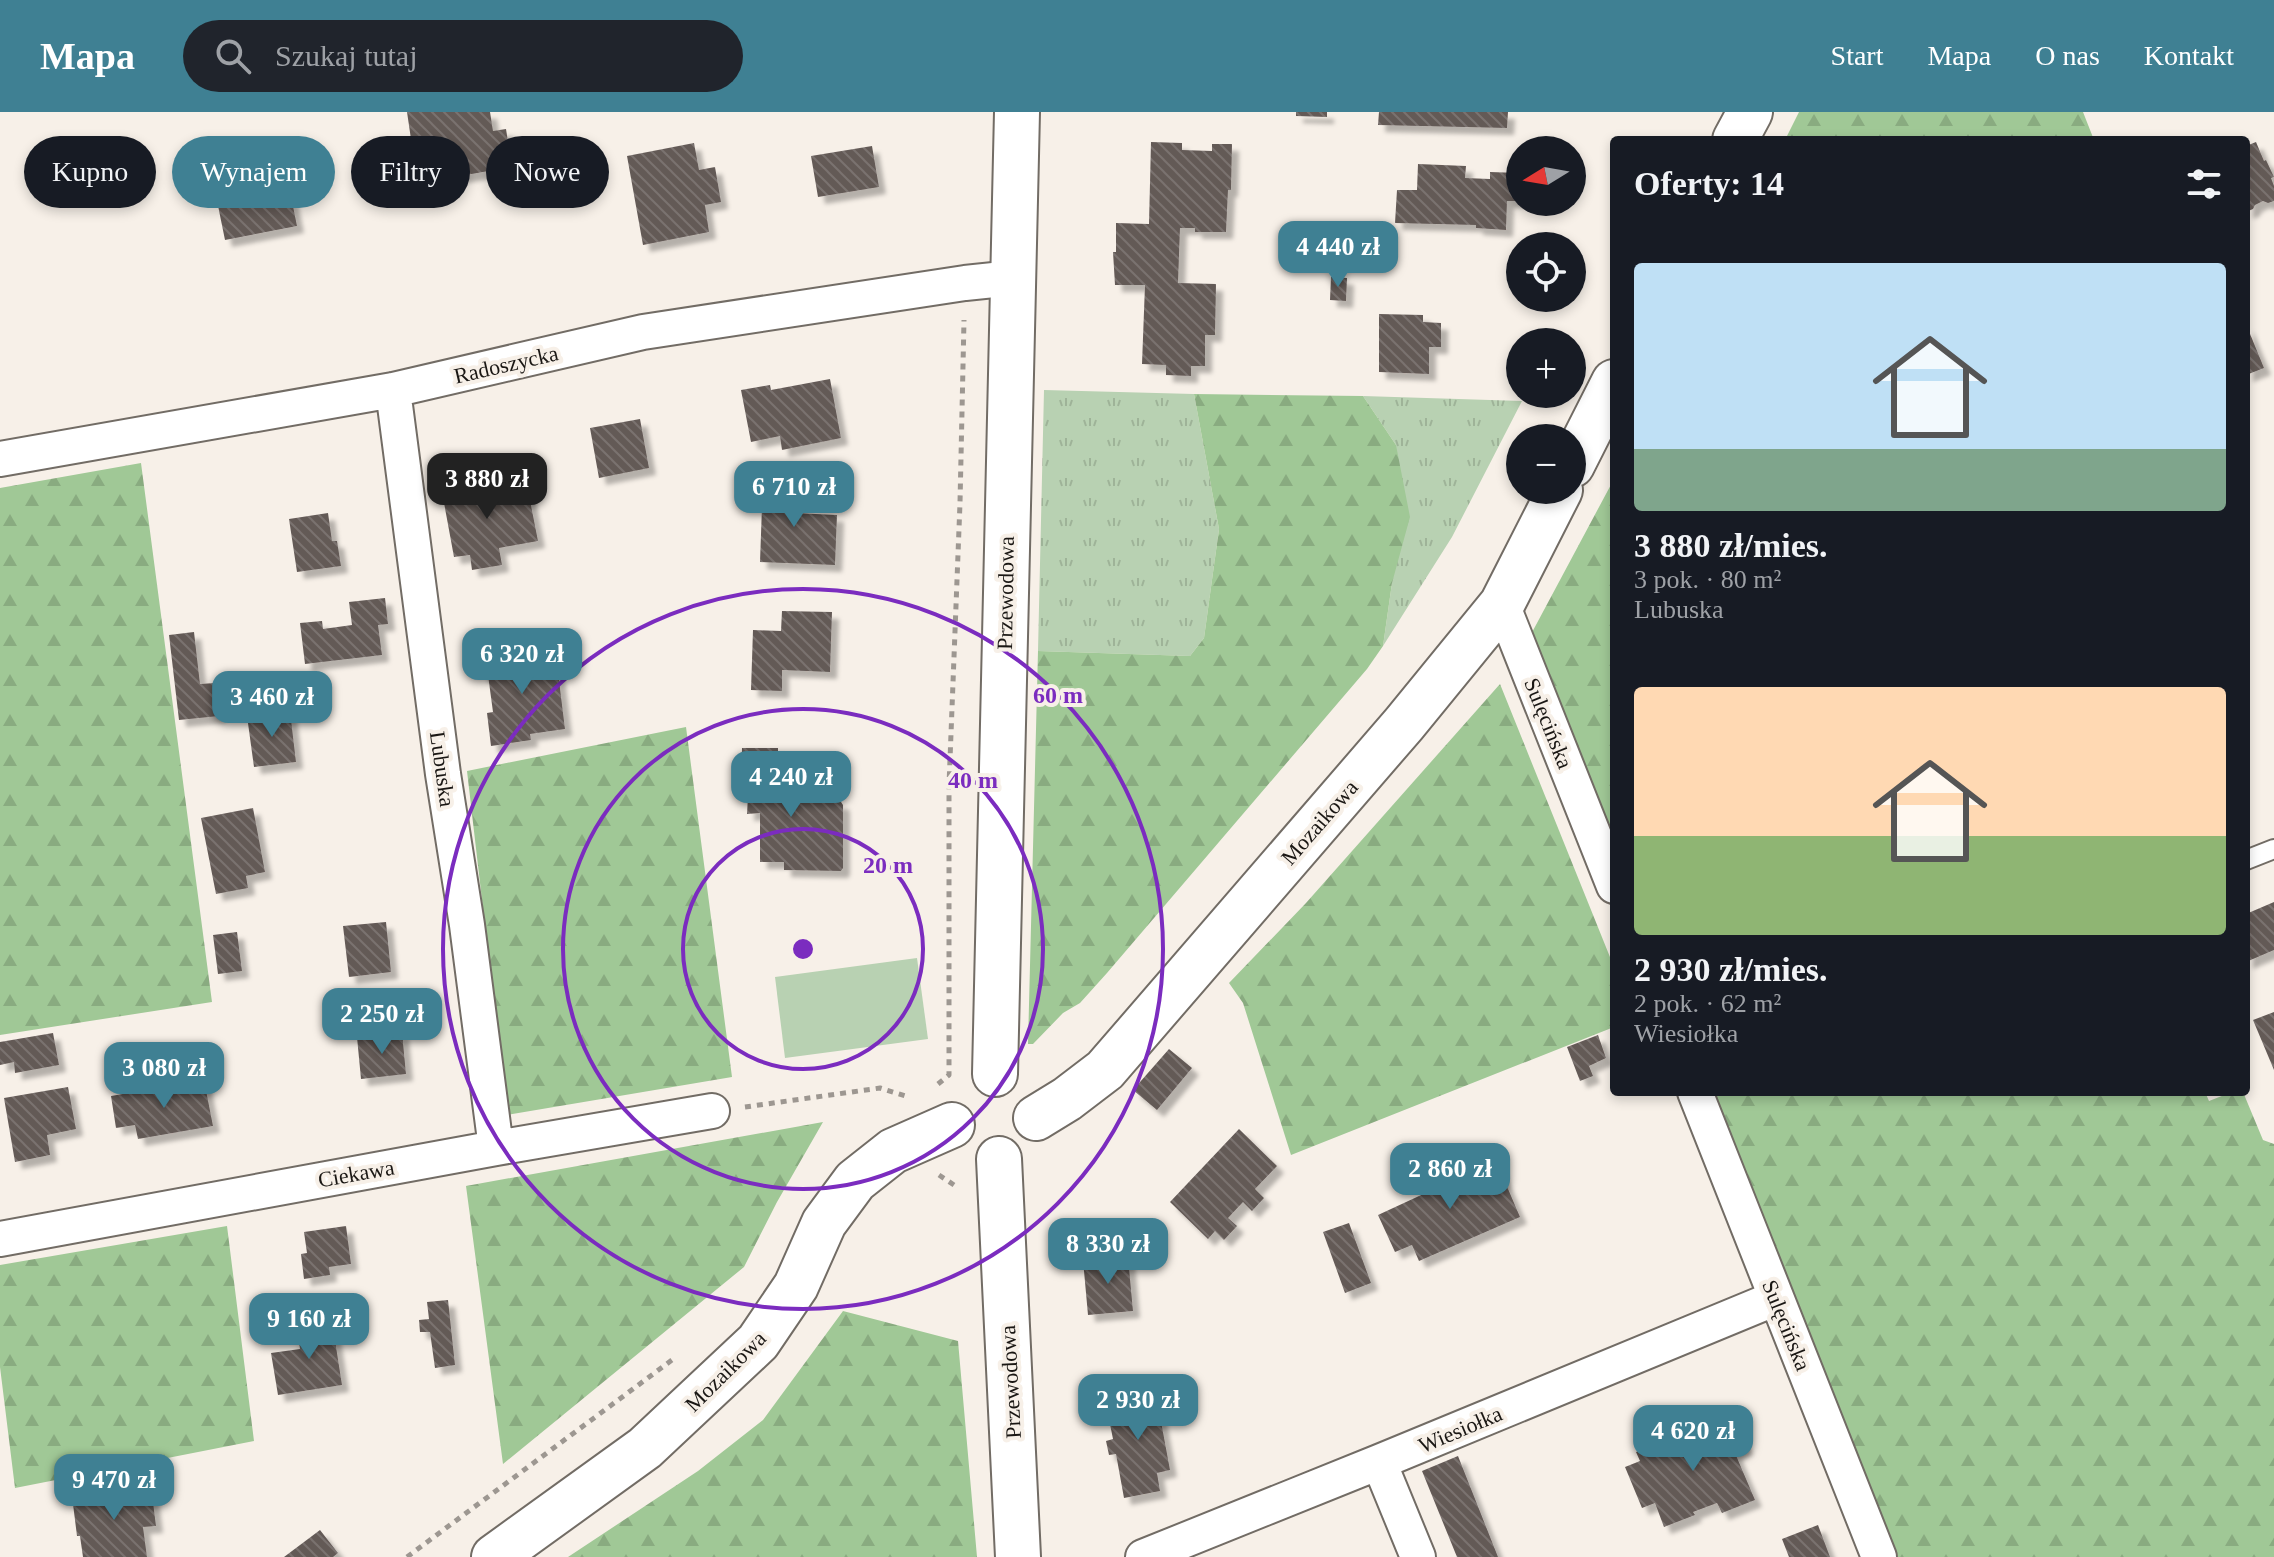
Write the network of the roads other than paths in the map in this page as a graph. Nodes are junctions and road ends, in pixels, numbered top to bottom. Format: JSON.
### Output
{"nodes":[{"id":1,"x":1017,"y":112,"type":"edge"},
{"id":2,"x":1750,"y":112,"type":"edge"},
{"id":3,"x":1737,"y":136,"type":"edge"},
{"id":4,"x":1013,"y":278,"type":"junction"},
{"id":5,"x":393,"y":390,"type":"junction"},
{"id":6,"x":1610,"y":390,"type":"edge"},
{"id":7,"x":1586,"y":437,"type":"edge"},
{"id":8,"x":0,"y":459,"type":"edge"},
{"id":9,"x":1553,"y":504,"type":"edge"},
{"id":10,"x":1502,"y":604,"type":"junction"},
{"id":11,"x":2274,"y":849,"type":"edge"},
{"id":12,"x":2250,"y":858,"type":"edge"},
{"id":13,"x":1610,"y":876,"type":"edge"},
{"id":14,"x":995,"y":1074,"type":"junction"},
{"id":15,"x":1697,"y":1096,"type":"edge"},
{"id":16,"x":940,"y":1108,"type":"junction"},
{"id":17,"x":712,"y":1111,"type":"road end"},
{"id":18,"x":1036,"y":1118,"type":"junction"},
{"id":19,"x":496,"y":1148,"type":"junction"},
{"id":20,"x":999,"y":1159,"type":"junction"},
{"id":21,"x":0,"y":1239,"type":"edge"},
{"id":22,"x":1776,"y":1298,"type":"junction"},
{"id":23,"x":1379,"y":1462,"type":"junction"},
{"id":24,"x":494,"y":1557,"type":"edge"},
{"id":25,"x":1018,"y":1557,"type":"edge"},
{"id":26,"x":1143,"y":1557,"type":"edge"},
{"id":27,"x":1418,"y":1557,"type":"edge"},
{"id":28,"x":1879,"y":1557,"type":"edge"}],
"edges":[{"from":1,"to":4,"type":"street","name":"Przewodowa"},
{"from":2,"to":3,"type":"street"},
{"from":4,"to":5,"type":"street","name":"Radoszycka"},
{"from":4,"to":14,"type":"street","name":"Przewodowa"},
{"from":5,"to":8,"type":"street","name":"Radoszycka"},
{"from":5,"to":19,"type":"street","name":"Lubuska"},
{"from":6,"to":7,"type":"street"},
{"from":9,"to":10,"type":"street","name":"Mozaikowa"},
{"from":10,"to":13,"type":"street","name":"Sulęcińska"},
{"from":10,"to":18,"type":"street","name":"Mozaikowa"},
{"from":11,"to":12,"type":"lane"},
{"from":14,"to":16,"type":"street"},
{"from":14,"to":18,"type":"street"},
{"from":15,"to":22,"type":"street","name":"Sulęcińska"},
{"from":16,"to":20,"type":"street"},
{"from":16,"to":24,"type":"street","name":"Mozaikowa"},
{"from":17,"to":19,"type":"street","name":"Ciekawa"},
{"from":18,"to":20,"type":"street"},
{"from":19,"to":21,"type":"street","name":"Ciekawa"},
{"from":20,"to":25,"type":"street","name":"Przewodowa"},
{"from":22,"to":23,"type":"street","name":"Wiesiołka"},
{"from":22,"to":28,"type":"street","name":"Sulęcińska"},
{"from":23,"to":26,"type":"street","name":"Wiesiołka"},
{"from":23,"to":27,"type":"street"}]}
